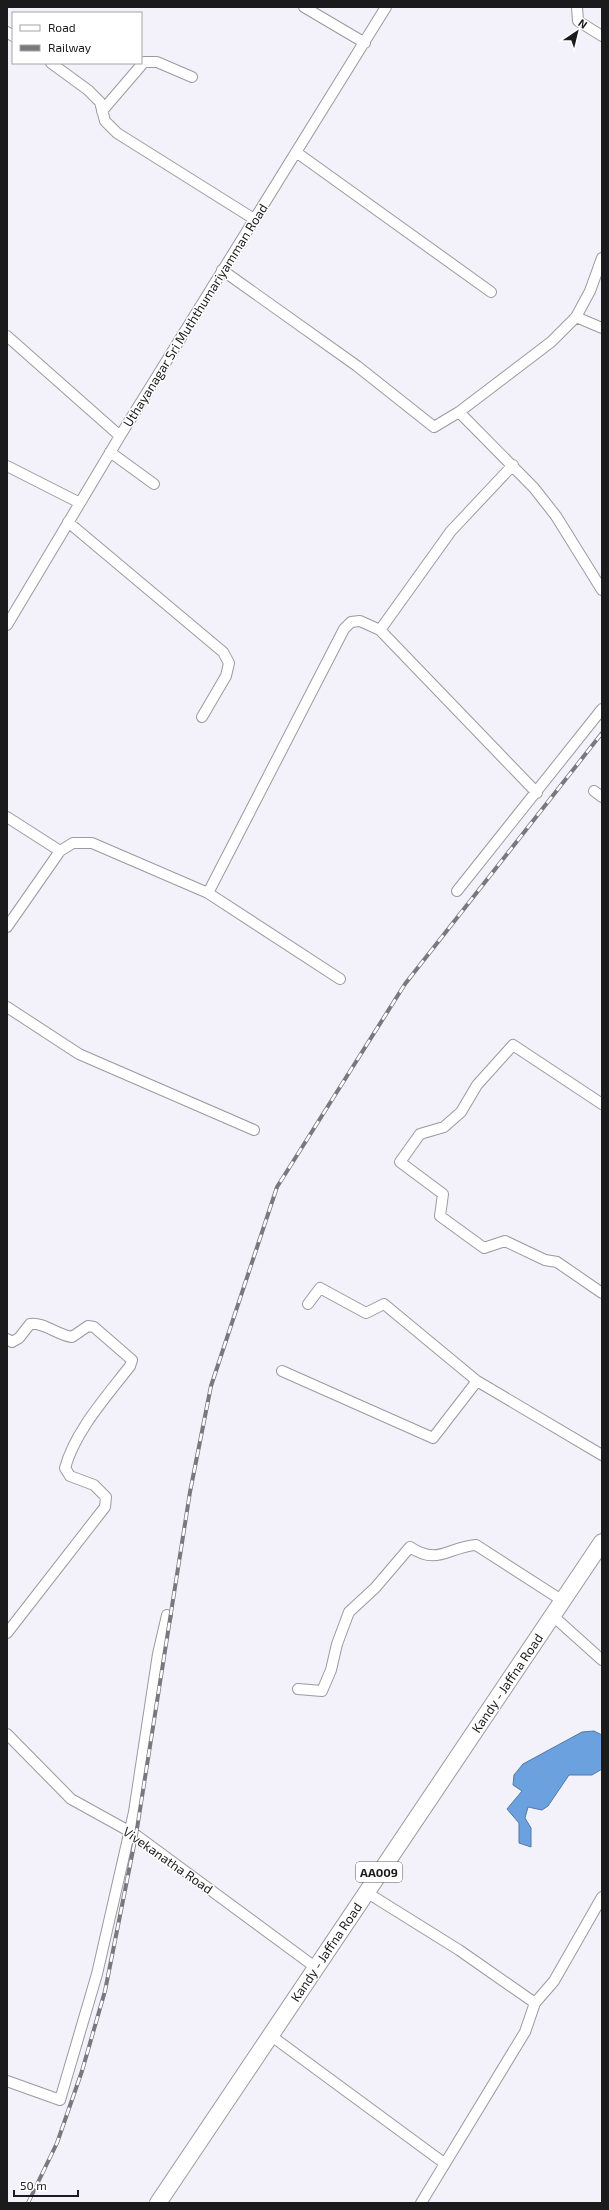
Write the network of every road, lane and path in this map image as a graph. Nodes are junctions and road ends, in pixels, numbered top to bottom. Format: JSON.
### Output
{"nodes":[{"id":1,"x":304,"y":7,"type":"edge"},
{"id":2,"x":386,"y":7,"type":"edge"},
{"id":3,"x":577,"y":7,"type":"edge"},
{"id":4,"x":602,"y":36,"type":"edge"},
{"id":5,"x":365,"y":43,"type":"junction"},
{"id":6,"x":52,"y":64,"type":"edge"},
{"id":7,"x":192,"y":77,"type":"dead end"},
{"id":8,"x":102,"y":111,"type":"junction"},
{"id":9,"x":296,"y":152,"type":"junction"},
{"id":10,"x":254,"y":219,"type":"junction"},
{"id":11,"x":602,"y":258,"type":"edge"},
{"id":12,"x":222,"y":270,"type":"junction"},
{"id":13,"x":491,"y":292,"type":"dead end"},
{"id":14,"x":576,"y":317,"type":"junction"},
{"id":15,"x":602,"y":328,"type":"edge"},
{"id":16,"x":7,"y":336,"type":"edge"},
{"id":17,"x":459,"y":412,"type":"junction"},
{"id":18,"x":120,"y":436,"type":"junction"},
{"id":19,"x":110,"y":452,"type":"junction"},
{"id":20,"x":7,"y":466,"type":"edge"},
{"id":21,"x":513,"y":466,"type":"junction"},
{"id":22,"x":154,"y":484,"type":"dead end"},
{"id":23,"x":80,"y":503,"type":"junction"},
{"id":24,"x":68,"y":522,"type":"junction"},
{"id":25,"x":602,"y":590,"type":"edge"},
{"id":26,"x":7,"y":625,"type":"edge"},
{"id":27,"x":380,"y":630,"type":"junction"},
{"id":28,"x":602,"y":709,"type":"edge"},
{"id":29,"x":202,"y":717,"type":"dead end"},
{"id":30,"x":537,"y":793,"type":"junction"},
{"id":31,"x":7,"y":817,"type":"edge"},
{"id":32,"x":60,"y":851,"type":"junction"},
{"id":33,"x":457,"y":891,"type":"dead end"},
{"id":34,"x":208,"y":893,"type":"junction"},
{"id":35,"x":7,"y":927,"type":"edge"},
{"id":36,"x":340,"y":979,"type":"dead end"},
{"id":37,"x":7,"y":1007,"type":"edge"},
{"id":38,"x":602,"y":1104,"type":"edge"},
{"id":39,"x":254,"y":1130,"type":"dead end"},
{"id":40,"x":602,"y":1293,"type":"edge"},
{"id":41,"x":308,"y":1304,"type":"dead end"},
{"id":42,"x":7,"y":1339,"type":"edge"},
{"id":43,"x":282,"y":1371,"type":"dead end"},
{"id":44,"x":477,"y":1381,"type":"junction"},
{"id":45,"x":602,"y":1455,"type":"edge"},
{"id":46,"x":602,"y":1542,"type":"edge"},
{"id":47,"x":563,"y":1601,"type":"junction"},
{"id":48,"x":167,"y":1615,"type":"dead end"},
{"id":49,"x":553,"y":1616,"type":"junction"},
{"id":50,"x":7,"y":1633,"type":"edge"},
{"id":51,"x":602,"y":1660,"type":"edge"},
{"id":52,"x":298,"y":1689,"type":"dead end"},
{"id":53,"x":7,"y":1734,"type":"edge"},
{"id":54,"x":129,"y":1832,"type":"junction"},
{"id":55,"x":366,"y":1892,"type":"junction"},
{"id":56,"x":602,"y":1897,"type":"edge"},
{"id":57,"x":315,"y":1967,"type":"junction"},
{"id":58,"x":535,"y":2003,"type":"junction"},
{"id":59,"x":270,"y":2035,"type":"junction"},
{"id":60,"x":7,"y":2082,"type":"edge"},
{"id":61,"x":444,"y":2163,"type":"junction"},
{"id":62,"x":158,"y":2203,"type":"edge"},
{"id":63,"x":421,"y":2203,"type":"edge"}],
"edges":[{"from":1,"to":5,"type":"street"},
{"from":2,"to":5,"type":"street","name":"Uthayanagar Sri Muththumariyamman Road"},
{"from":3,"to":4,"type":"street"},
{"from":5,"to":9,"type":"street","name":"Uthayanagar Sri Muththumariyamman Road"},
{"from":6,"to":8,"type":"street"},
{"from":7,"to":8,"type":"street"},
{"from":8,"to":10,"type":"street"},
{"from":9,"to":10,"type":"street","name":"Uthayanagar Sri Muththumariyamman Road"},
{"from":9,"to":13,"type":"street"},
{"from":10,"to":12,"type":"street","name":"Uthayanagar Sri Muththumariyamman Road"},
{"from":11,"to":14,"type":"street"},
{"from":12,"to":17,"type":"street"},
{"from":12,"to":18,"type":"street","name":"Uthayanagar Sri Muththumariyamman Road"},
{"from":14,"to":15,"type":"street"},
{"from":14,"to":17,"type":"street"},
{"from":16,"to":18,"type":"street"},
{"from":17,"to":21,"type":"street"},
{"from":18,"to":19,"type":"street","name":"Uthayanagar Sri Muththumariyamman Road"},
{"from":19,"to":22,"type":"street"},
{"from":19,"to":23,"type":"street","name":"Uthayanagar Sri Muththumariyamman Road"},
{"from":20,"to":23,"type":"street"},
{"from":21,"to":25,"type":"street"},
{"from":21,"to":27,"type":"street"},
{"from":23,"to":24,"type":"street","name":"Uthayanagar Sri Muththumariyamman Road"},
{"from":24,"to":26,"type":"street","name":"Uthayanagar Sri Muththumariyamman Road"},
{"from":24,"to":29,"type":"street"},
{"from":27,"to":30,"type":"street"},
{"from":27,"to":34,"type":"street"},
{"from":28,"to":30,"type":"street"},
{"from":30,"to":33,"type":"street"},
{"from":31,"to":32,"type":"street"},
{"from":32,"to":34,"type":"street"},
{"from":32,"to":35,"type":"street"},
{"from":34,"to":36,"type":"street"},
{"from":37,"to":39,"type":"street"},
{"from":38,"to":40,"type":"street"},
{"from":41,"to":44,"type":"street"},
{"from":42,"to":50,"type":"street"},
{"from":43,"to":44,"type":"street"},
{"from":44,"to":45,"type":"street"},
{"from":46,"to":47,"type":"highway","name":"Kandy - Jaffna Road","number":"AA009"},
{"from":47,"to":49,"type":"highway","name":"Kandy - Jaffna Road","number":"AA009"},
{"from":47,"to":52,"type":"street"},
{"from":48,"to":54,"type":"street"},
{"from":49,"to":51,"type":"street"},
{"from":49,"to":55,"type":"highway","name":"Kandy - Jaffna Road","number":"AA009"},
{"from":53,"to":54,"type":"street","name":"Vivekanatha Road"},
{"from":54,"to":57,"type":"street","name":"Vivekanatha Road"},
{"from":54,"to":60,"type":"street"},
{"from":55,"to":57,"type":"highway","name":"Kandy - Jaffna Road","number":"AA009"},
{"from":55,"to":58,"type":"street"},
{"from":56,"to":58,"type":"street"},
{"from":57,"to":59,"type":"highway","name":"Kandy - Jaffna Road","number":"AA009"},
{"from":58,"to":61,"type":"street"},
{"from":59,"to":61,"type":"street"},
{"from":59,"to":62,"type":"highway","name":"Kandy - Jaffna Road","number":"AA009"},
{"from":61,"to":63,"type":"street"}]}
